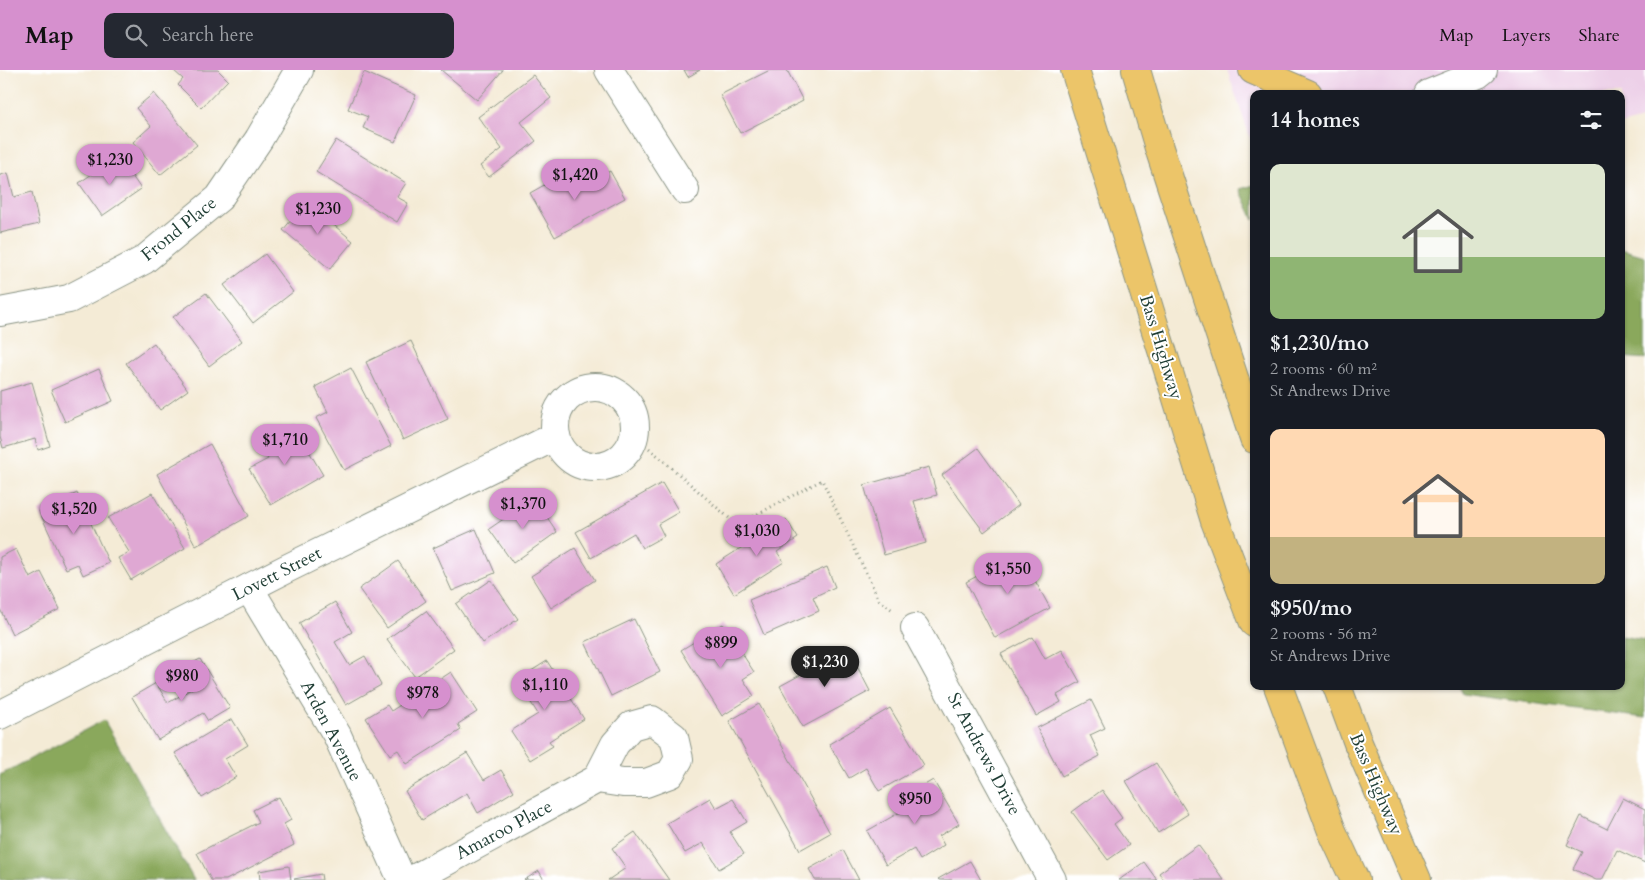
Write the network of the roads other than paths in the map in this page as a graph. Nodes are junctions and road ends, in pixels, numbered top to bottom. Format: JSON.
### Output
{"nodes":[{"id":1,"x":299,"y":70,"type":"edge"},
{"id":2,"x":610,"y":70,"type":"edge"},
{"id":3,"x":1075,"y":70,"type":"edge"},
{"id":4,"x":1136,"y":70,"type":"edge"},
{"id":5,"x":1253,"y":70,"type":"edge"},
{"id":6,"x":1482,"y":70,"type":"edge"},
{"id":7,"x":1299,"y":90,"type":"edge"},
{"id":8,"x":1439,"y":90,"type":"edge"},
{"id":9,"x":685,"y":190,"type":"dead end"},
{"id":10,"x":0,"y":312,"type":"edge"},
{"id":11,"x":1250,"y":427,"type":"edge"},
{"id":12,"x":556,"y":436,"type":"junction"},
{"id":13,"x":249,"y":588,"type":"junction"},
{"id":14,"x":1250,"y":613,"type":"edge"},
{"id":15,"x":915,"y":628,"type":"road end"},
{"id":16,"x":1279,"y":690,"type":"edge"},
{"id":17,"x":1338,"y":690,"type":"edge"},
{"id":18,"x":0,"y":715,"type":"edge"},
{"id":19,"x":597,"y":780,"type":"dead end"},
{"id":20,"x":402,"y":880,"type":"edge"},
{"id":21,"x":412,"y":880,"type":"edge"},
{"id":22,"x":1052,"y":880,"type":"edge"},
{"id":23,"x":1355,"y":880,"type":"edge"},
{"id":24,"x":1417,"y":880,"type":"edge"}],
"edges":[{"from":1,"to":10,"type":"street","name":"Frond Place"},
{"from":2,"to":9,"type":"street"},
{"from":3,"to":14,"type":"highway","name":"Bass Highway"},
{"from":4,"to":11,"type":"highway"},
{"from":5,"to":7,"type":"highway"},
{"from":6,"to":8,"type":"street"},
{"from":12,"to":12,"type":"street"},
{"from":12,"to":13,"type":"street","name":"Lovett Street"},
{"from":13,"to":18,"type":"street","name":"Lovett Street"},
{"from":13,"to":20,"type":"street","name":"Arden Avenue"},
{"from":15,"to":22,"type":"street","name":"St Andrews Drive"},
{"from":16,"to":23,"type":"highway"},
{"from":17,"to":24,"type":"highway","name":"Bass Highway"},
{"from":19,"to":21,"type":"street","name":"Amaroo Place"}]}
